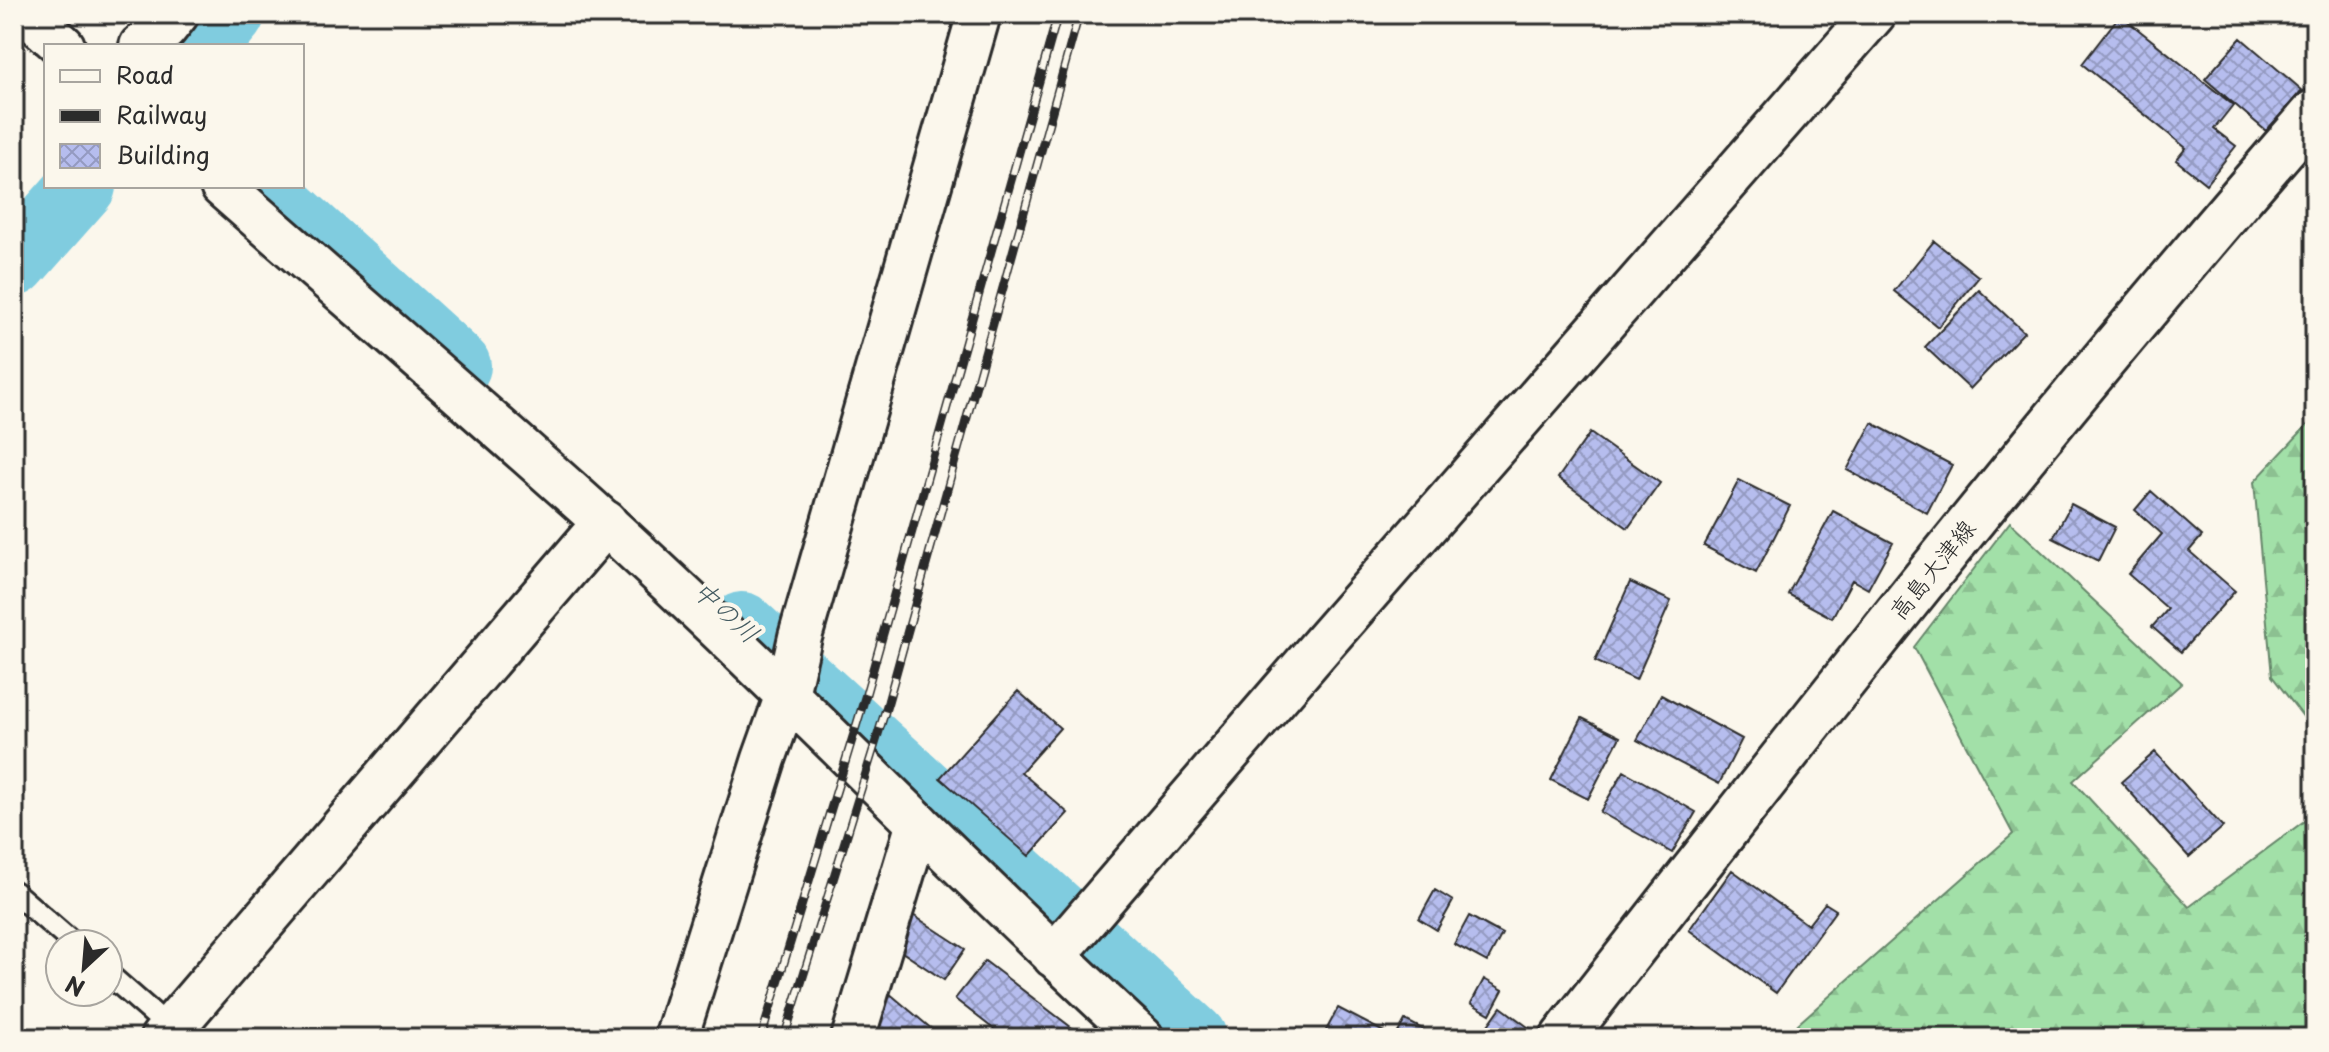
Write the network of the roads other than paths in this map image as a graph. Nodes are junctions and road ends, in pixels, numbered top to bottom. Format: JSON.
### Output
{"nodes":[{"id":1,"x":27,"y":14,"type":"edge"},
{"id":2,"x":177,"y":14,"type":"edge"},
{"id":3,"x":979,"y":14,"type":"edge"},
{"id":4,"x":1874,"y":14,"type":"edge"},
{"id":5,"x":61,"y":44,"type":"edge"},
{"id":6,"x":144,"y":44,"type":"edge"},
{"id":7,"x":2315,"y":112,"type":"edge"},
{"id":8,"x":224,"y":188,"type":"edge"},
{"id":9,"x":605,"y":523,"type":"junction"},
{"id":10,"x":787,"y":695,"type":"junction"},
{"id":11,"x":918,"y":823,"type":"junction"},
{"id":12,"x":14,"y":892,"type":"edge"},
{"id":13,"x":56,"y":928,"type":"edge"},
{"id":14,"x":1054,"y":956,"type":"junction"},
{"id":15,"x":124,"y":990,"type":"edge"},
{"id":16,"x":1123,"y":1032,"type":"edge"},
{"id":17,"x":167,"y":1034,"type":"edge"},
{"id":18,"x":676,"y":1038,"type":"edge"},
{"id":19,"x":853,"y":1038,"type":"edge"},
{"id":20,"x":1563,"y":1038,"type":"edge"}],
"edges":[{"from":1,"to":5,"type":"street"},
{"from":2,"to":6,"type":"street"},
{"from":3,"to":10,"type":"street"},
{"from":4,"to":14,"type":"street"},
{"from":7,"to":20,"type":"main road","name":"高島大津線"},
{"from":8,"to":9,"type":"street"},
{"from":9,"to":10,"type":"street"},
{"from":9,"to":17,"type":"main road"},
{"from":10,"to":11,"type":"street"},
{"from":10,"to":18,"type":"street"},
{"from":11,"to":14,"type":"street"},
{"from":11,"to":19,"type":"street"},
{"from":12,"to":13,"type":"lane"},
{"from":14,"to":16,"type":"street"},
{"from":15,"to":17,"type":"lane"}]}
